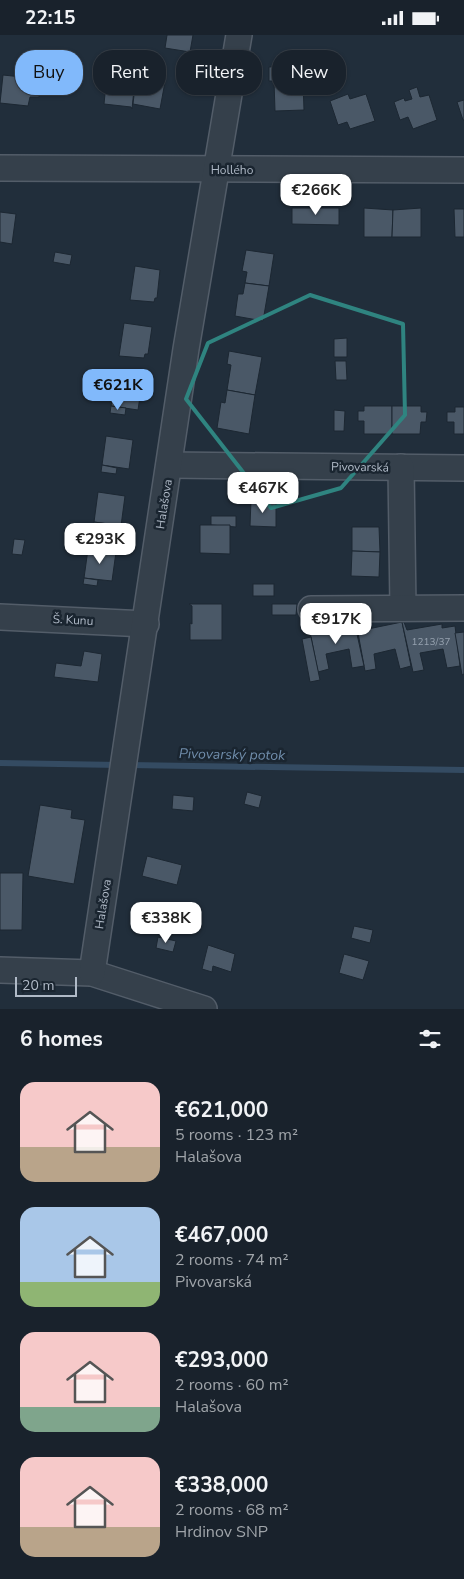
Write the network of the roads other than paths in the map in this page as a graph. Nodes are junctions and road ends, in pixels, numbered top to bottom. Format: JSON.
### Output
{"nodes":[{"id":1,"x":239,"y":35,"type":"edge"},
{"id":2,"x":0,"y":167,"type":"edge"},
{"id":3,"x":218,"y":170,"type":"junction"},
{"id":4,"x":464,"y":170,"type":"edge"},
{"id":5,"x":170,"y":465,"type":"junction"},
{"id":6,"x":401,"y":467,"type":"junction"},
{"id":7,"x":464,"y":468,"type":"edge"},
{"id":8,"x":403,"y":608,"type":"junction"},
{"id":9,"x":311,"y":609,"type":"dead end"},
{"id":10,"x":464,"y":609,"type":"edge"},
{"id":11,"x":0,"y":617,"type":"edge"},
{"id":12,"x":146,"y":624,"type":"junction"},
{"id":13,"x":0,"y":970,"type":"edge"},
{"id":14,"x":92,"y":973,"type":"junction"},
{"id":15,"x":204,"y":1009,"type":"edge"}],
"edges":[{"from":1,"to":3,"type":"street","name":"Halašova"},
{"from":2,"to":3,"type":"street","name":"Hollého"},
{"from":3,"to":4,"type":"street","name":"Hollého"},
{"from":3,"to":5,"type":"street","name":"Halašova"},
{"from":5,"to":6,"type":"street","name":"Pivovarská"},
{"from":5,"to":12,"type":"street","name":"Halašova"},
{"from":6,"to":7,"type":"street","name":"Pivovarská"},
{"from":6,"to":8,"type":"street","name":"Pivovarská"},
{"from":8,"to":9,"type":"street"},
{"from":8,"to":10,"type":"street"},
{"from":11,"to":12,"type":"street","name":"Š. Kunu"},
{"from":12,"to":14,"type":"street","name":"Halašova"},
{"from":13,"to":14,"type":"street"},
{"from":14,"to":15,"type":"street"}]}
